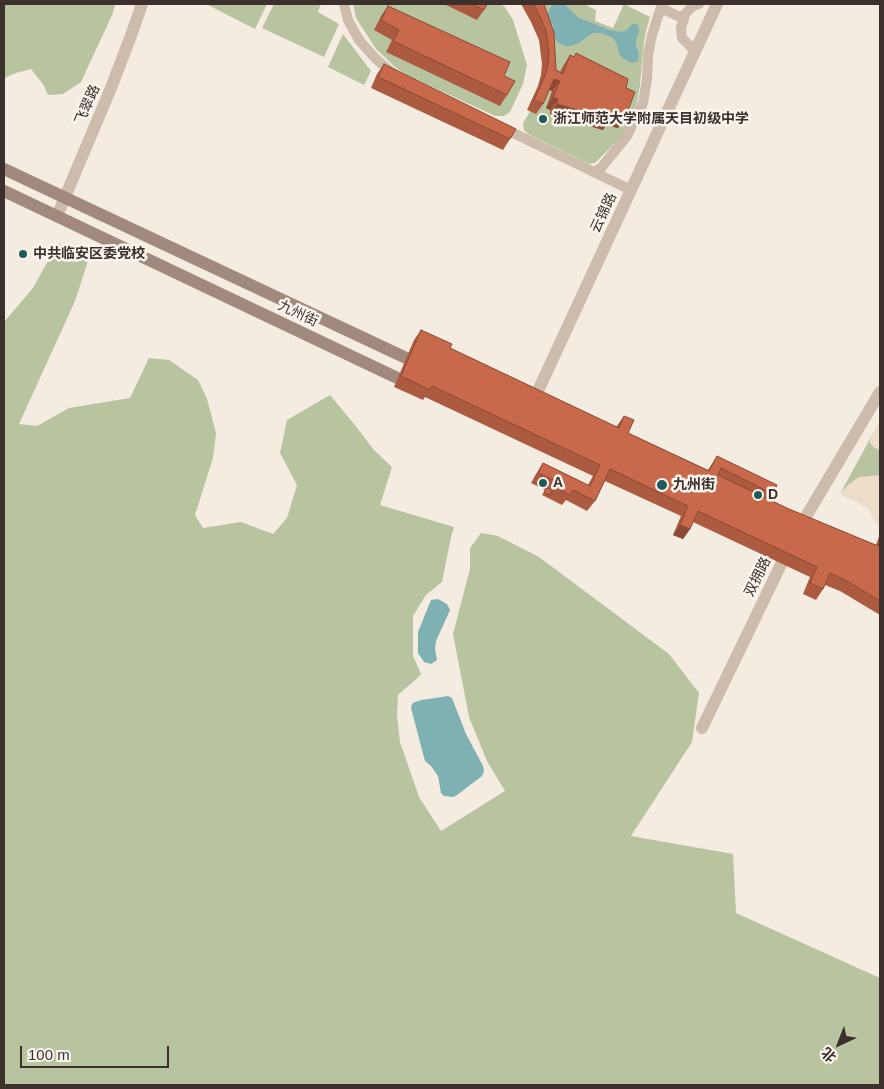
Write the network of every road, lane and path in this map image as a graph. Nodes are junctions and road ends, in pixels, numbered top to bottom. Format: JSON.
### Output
{"nodes":[{"id":1,"x":142,"y":4,"type":"edge"},
{"id":2,"x":344,"y":4,"type":"edge"},
{"id":3,"x":698,"y":4,"type":"edge"},
{"id":4,"x":717,"y":4,"type":"edge"},
{"id":5,"x":661,"y":6,"type":"edge"},
{"id":6,"x":684,"y":20,"type":"junction"},
{"id":7,"x":695,"y":51,"type":"junction"},
{"id":8,"x":403,"y":80,"type":"edge"},
{"id":9,"x":493,"y":124,"type":"edge"},
{"id":10,"x":608,"y":160,"type":"junction"},
{"id":11,"x":4,"y":170,"type":"edge"},
{"id":12,"x":593,"y":172,"type":"junction"},
{"id":13,"x":607,"y":178,"type":"junction"},
{"id":14,"x":631,"y":190,"type":"junction"},
{"id":15,"x":4,"y":191,"type":"edge"},
{"id":16,"x":65,"y":198,"type":"junction"},
{"id":17,"x":57,"y":216,"type":"junction"},
{"id":18,"x":436,"y":372,"type":"edge"},
{"id":19,"x":427,"y":392,"type":"edge"},
{"id":20,"x":880,"y":392,"type":"edge"},
{"id":21,"x":527,"y":414,"type":"edge"},
{"id":22,"x":702,"y":728,"type":"dead end"}],
"edges":[{"from":1,"to":16,"type":"street","name":"飞翠路"},
{"from":2,"to":8,"type":"street"},
{"from":3,"to":6,"type":"street"},
{"from":4,"to":7,"type":"street","name":"云锦路"},
{"from":5,"to":6,"type":"street"},
{"from":5,"to":10,"type":"street"},
{"from":6,"to":7,"type":"street"},
{"from":7,"to":14,"type":"street","name":"云锦路"},
{"from":9,"to":12,"type":"street"},
{"from":10,"to":12,"type":"street"},
{"from":10,"to":13,"type":"street"},
{"from":11,"to":16,"type":"main road","name":"九州街"},
{"from":12,"to":13,"type":"street"},
{"from":13,"to":14,"type":"street"},
{"from":14,"to":21,"type":"street","name":"云锦路"},
{"from":15,"to":17,"type":"main road","name":"九州街"},
{"from":16,"to":17,"type":"street","name":"飞翠路"},
{"from":16,"to":18,"type":"main road","name":"九州街"},
{"from":17,"to":19,"type":"main road","name":"九州街"},
{"from":20,"to":22,"type":"street","name":"双拥路"}]}
